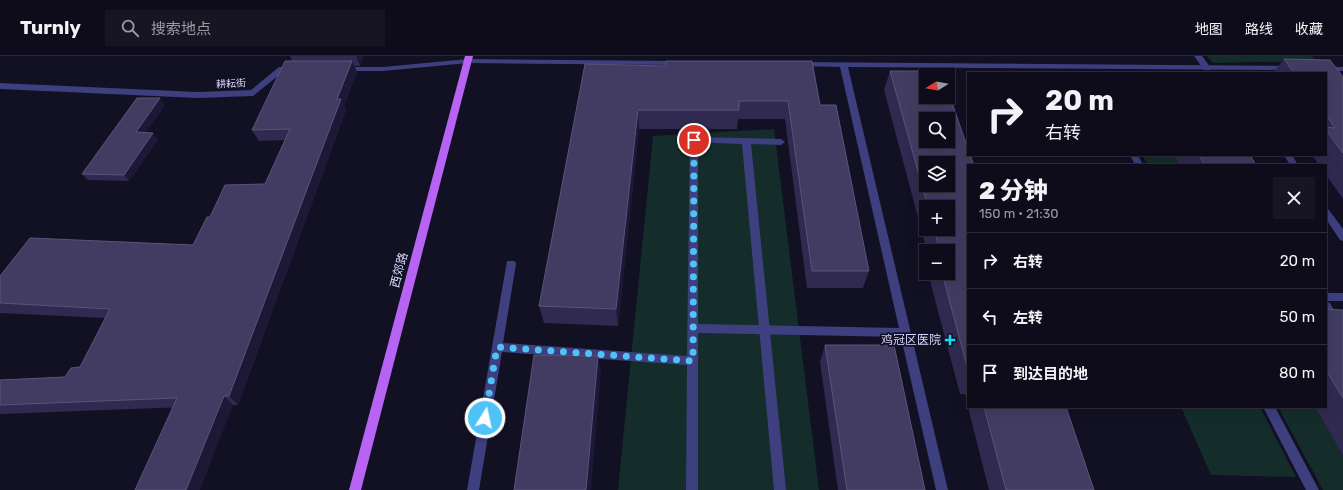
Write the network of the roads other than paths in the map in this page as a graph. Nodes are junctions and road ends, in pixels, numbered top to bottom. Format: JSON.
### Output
{"nodes":[{"id":1,"x":1198,"y":56,"type":"edge"},
{"id":2,"x":468,"y":58,"type":"edge"},
{"id":3,"x":685,"y":63,"type":"edge"},
{"id":4,"x":788,"y":64,"type":"edge"},
{"id":5,"x":844,"y":64,"type":"junction"},
{"id":6,"x":1207,"y":68,"type":"junction"},
{"id":7,"x":1299,"y":68,"type":"edge"},
{"id":8,"x":1315,"y":68,"type":"edge"},
{"id":9,"x":305,"y":69,"type":"edge"},
{"id":10,"x":336,"y":69,"type":"edge"},
{"id":11,"x":1026,"y":69,"type":"edge"},
{"id":12,"x":1343,"y":69,"type":"edge"},
{"id":13,"x":1182,"y":70,"type":"edge"},
{"id":14,"x":1231,"y":70,"type":"edge"},
{"id":15,"x":0,"y":86,"type":"edge"},
{"id":16,"x":746,"y":141,"type":"junction"},
{"id":17,"x":781,"y":142,"type":"dead end"},
{"id":18,"x":1327,"y":214,"type":"edge"},
{"id":19,"x":1343,"y":238,"type":"edge"},
{"id":20,"x":512,"y":264,"type":"dead end"},
{"id":21,"x":1327,"y":297,"type":"edge"},
{"id":22,"x":1343,"y":297,"type":"edge"},
{"id":23,"x":1327,"y":308,"type":"edge"},
{"id":24,"x":693,"y":328,"type":"junction"},
{"id":25,"x":765,"y":330,"type":"junction"},
{"id":26,"x":906,"y":333,"type":"junction"},
{"id":27,"x":1343,"y":334,"type":"edge"},
{"id":28,"x":497,"y":347,"type":"junction"},
{"id":29,"x":693,"y":361,"type":"junction"},
{"id":30,"x":1269,"y":408,"type":"edge"},
{"id":31,"x":355,"y":490,"type":"edge"},
{"id":32,"x":473,"y":490,"type":"edge"},
{"id":33,"x":692,"y":490,"type":"edge"},
{"id":34,"x":780,"y":490,"type":"edge"},
{"id":35,"x":942,"y":490,"type":"edge"},
{"id":36,"x":1313,"y":490,"type":"edge"}],
"edges":[{"from":1,"to":6,"type":"street"},
{"from":2,"to":3,"type":"street"},
{"from":2,"to":10,"type":"street"},
{"from":2,"to":31,"type":"main road","name":"西郊路"},
{"from":4,"to":5,"type":"street"},
{"from":5,"to":11,"type":"street"},
{"from":5,"to":26,"type":"street"},
{"from":6,"to":13,"type":"street"},
{"from":6,"to":14,"type":"street"},
{"from":7,"to":14,"type":"street"},
{"from":8,"to":12,"type":"street"},
{"from":9,"to":15,"type":"street","name":"耕耘街"},
{"from":11,"to":13,"type":"street"},
{"from":16,"to":17,"type":"street"},
{"from":16,"to":24,"type":"street"},
{"from":16,"to":25,"type":"street"},
{"from":18,"to":19,"type":"street"},
{"from":20,"to":28,"type":"street"},
{"from":21,"to":22,"type":"street"},
{"from":23,"to":27,"type":"street"},
{"from":24,"to":25,"type":"street"},
{"from":24,"to":29,"type":"street"},
{"from":25,"to":26,"type":"street"},
{"from":25,"to":34,"type":"street"},
{"from":26,"to":35,"type":"street"},
{"from":28,"to":29,"type":"street"},
{"from":28,"to":32,"type":"street"},
{"from":29,"to":33,"type":"street"},
{"from":30,"to":36,"type":"street"}]}
